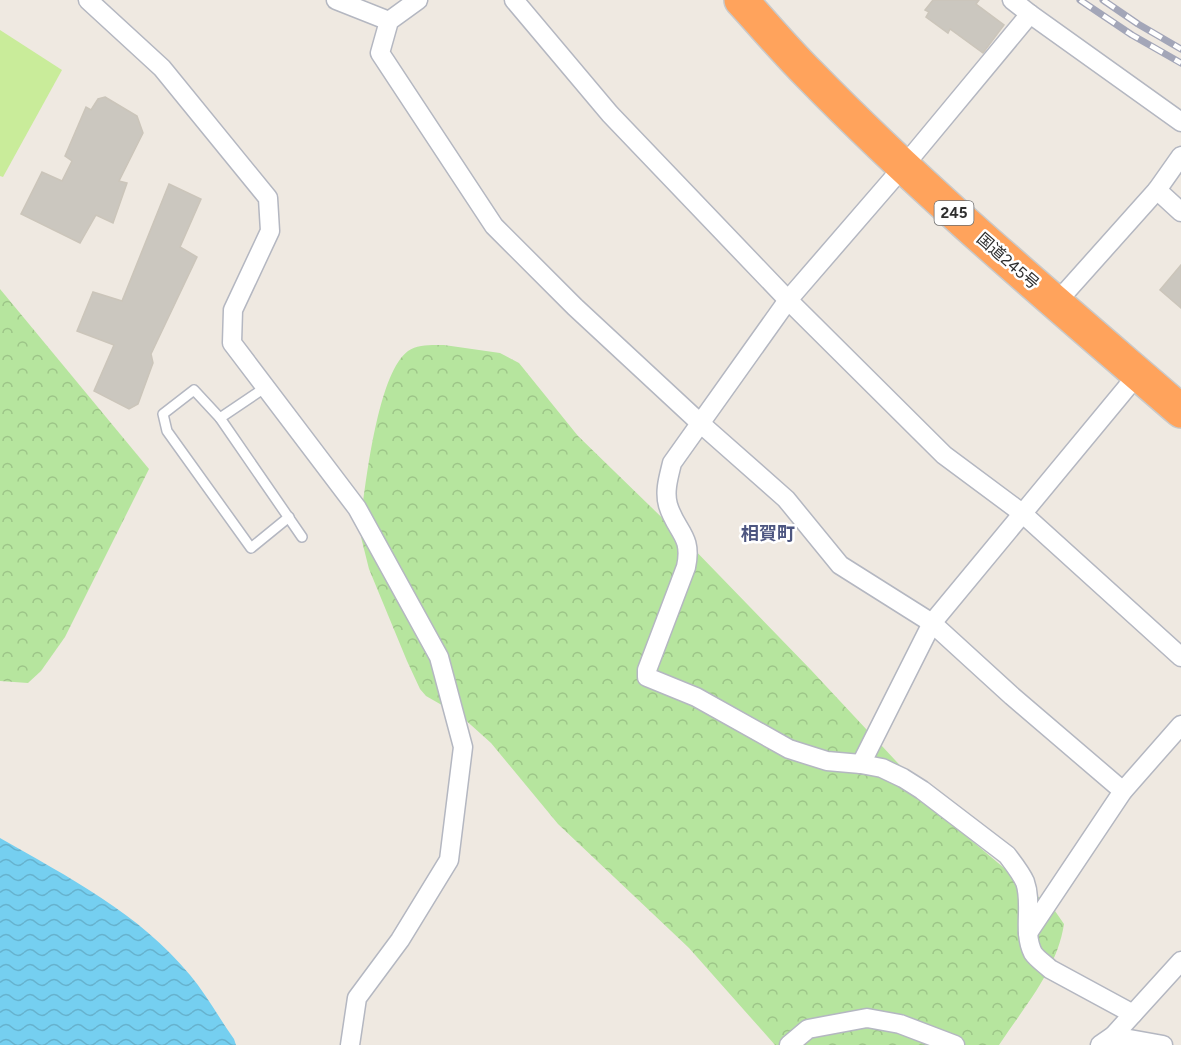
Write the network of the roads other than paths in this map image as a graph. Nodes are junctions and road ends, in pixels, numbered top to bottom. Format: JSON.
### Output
{"nodes":[{"id":1,"x":88,"y":0,"type":"edge"},
{"id":2,"x":336,"y":0,"type":"edge"},
{"id":3,"x":418,"y":0,"type":"edge"},
{"id":4,"x":514,"y":0,"type":"edge"},
{"id":5,"x":741,"y":0,"type":"edge"},
{"id":6,"x":1012,"y":0,"type":"edge"},
{"id":7,"x":1030,"y":14,"type":"junction"},
{"id":8,"x":389,"y":21,"type":"junction"},
{"id":9,"x":1181,"y":122,"type":"edge"},
{"id":10,"x":1181,"y":156,"type":"edge"},
{"id":11,"x":903,"y":166,"type":"junction"},
{"id":12,"x":1157,"y":190,"type":"junction"},
{"id":13,"x":1181,"y":212,"type":"edge"},
{"id":14,"x":788,"y":300,"type":"junction"},
{"id":15,"x":1056,"y":303,"type":"junction"},
{"id":16,"x":1138,"y":374,"type":"junction"},
{"id":17,"x":266,"y":387,"type":"junction"},
{"id":18,"x":1181,"y":411,"type":"edge"},
{"id":19,"x":220,"y":418,"type":"junction"},
{"id":20,"x":700,"y":423,"type":"junction"},
{"id":21,"x":1022,"y":513,"type":"junction"},
{"id":22,"x":289,"y":517,"type":"junction"},
{"id":23,"x":302,"y":537,"type":"dead end"},
{"id":24,"x":932,"y":623,"type":"junction"},
{"id":25,"x":1181,"y":657,"type":"edge"},
{"id":26,"x":1181,"y":725,"type":"edge"},
{"id":27,"x":861,"y":764,"type":"junction"},
{"id":28,"x":1123,"y":791,"type":"junction"},
{"id":29,"x":1028,"y":933,"type":"junction"},
{"id":30,"x":1181,"y":961,"type":"edge"},
{"id":31,"x":1133,"y":1014,"type":"junction"},
{"id":32,"x":1107,"y":1041,"type":"edge"},
{"id":33,"x":350,"y":1045,"type":"edge"},
{"id":34,"x":789,"y":1045,"type":"edge"},
{"id":35,"x":955,"y":1045,"type":"edge"},
{"id":36,"x":1163,"y":1045,"type":"edge"}],
"edges":[{"from":1,"to":17,"type":"street"},
{"from":2,"to":8,"type":"street"},
{"from":3,"to":8,"type":"street"},
{"from":4,"to":14,"type":"street"},
{"from":5,"to":11,"type":"highway","name":"国道245号","number":"245"},
{"from":6,"to":7,"type":"street"},
{"from":7,"to":9,"type":"street"},
{"from":7,"to":11,"type":"street"},
{"from":8,"to":20,"type":"street"},
{"from":10,"to":12,"type":"street"},
{"from":11,"to":14,"type":"street"},
{"from":11,"to":15,"type":"highway","name":"国道245号","number":"245"},
{"from":12,"to":13,"type":"street"},
{"from":12,"to":15,"type":"street"},
{"from":14,"to":20,"type":"street"},
{"from":14,"to":21,"type":"street"},
{"from":15,"to":16,"type":"highway","name":"国道245号","number":"245"},
{"from":16,"to":18,"type":"highway","name":"国道245号","number":"245"},
{"from":16,"to":21,"type":"street"},
{"from":17,"to":19,"type":"lane"},
{"from":17,"to":33,"type":"street"},
{"from":19,"to":22,"type":"lane"},
{"from":19,"to":22,"type":"lane"},
{"from":20,"to":24,"type":"street"},
{"from":20,"to":27,"type":"street"},
{"from":21,"to":24,"type":"street"},
{"from":21,"to":25,"type":"street"},
{"from":22,"to":23,"type":"lane"},
{"from":24,"to":27,"type":"street"},
{"from":24,"to":28,"type":"street"},
{"from":26,"to":28,"type":"street"},
{"from":27,"to":29,"type":"street"},
{"from":28,"to":29,"type":"street"},
{"from":29,"to":31,"type":"street"},
{"from":30,"to":31,"type":"street"},
{"from":31,"to":32,"type":"street"},
{"from":32,"to":36,"type":"street"},
{"from":34,"to":35,"type":"street"}]}
